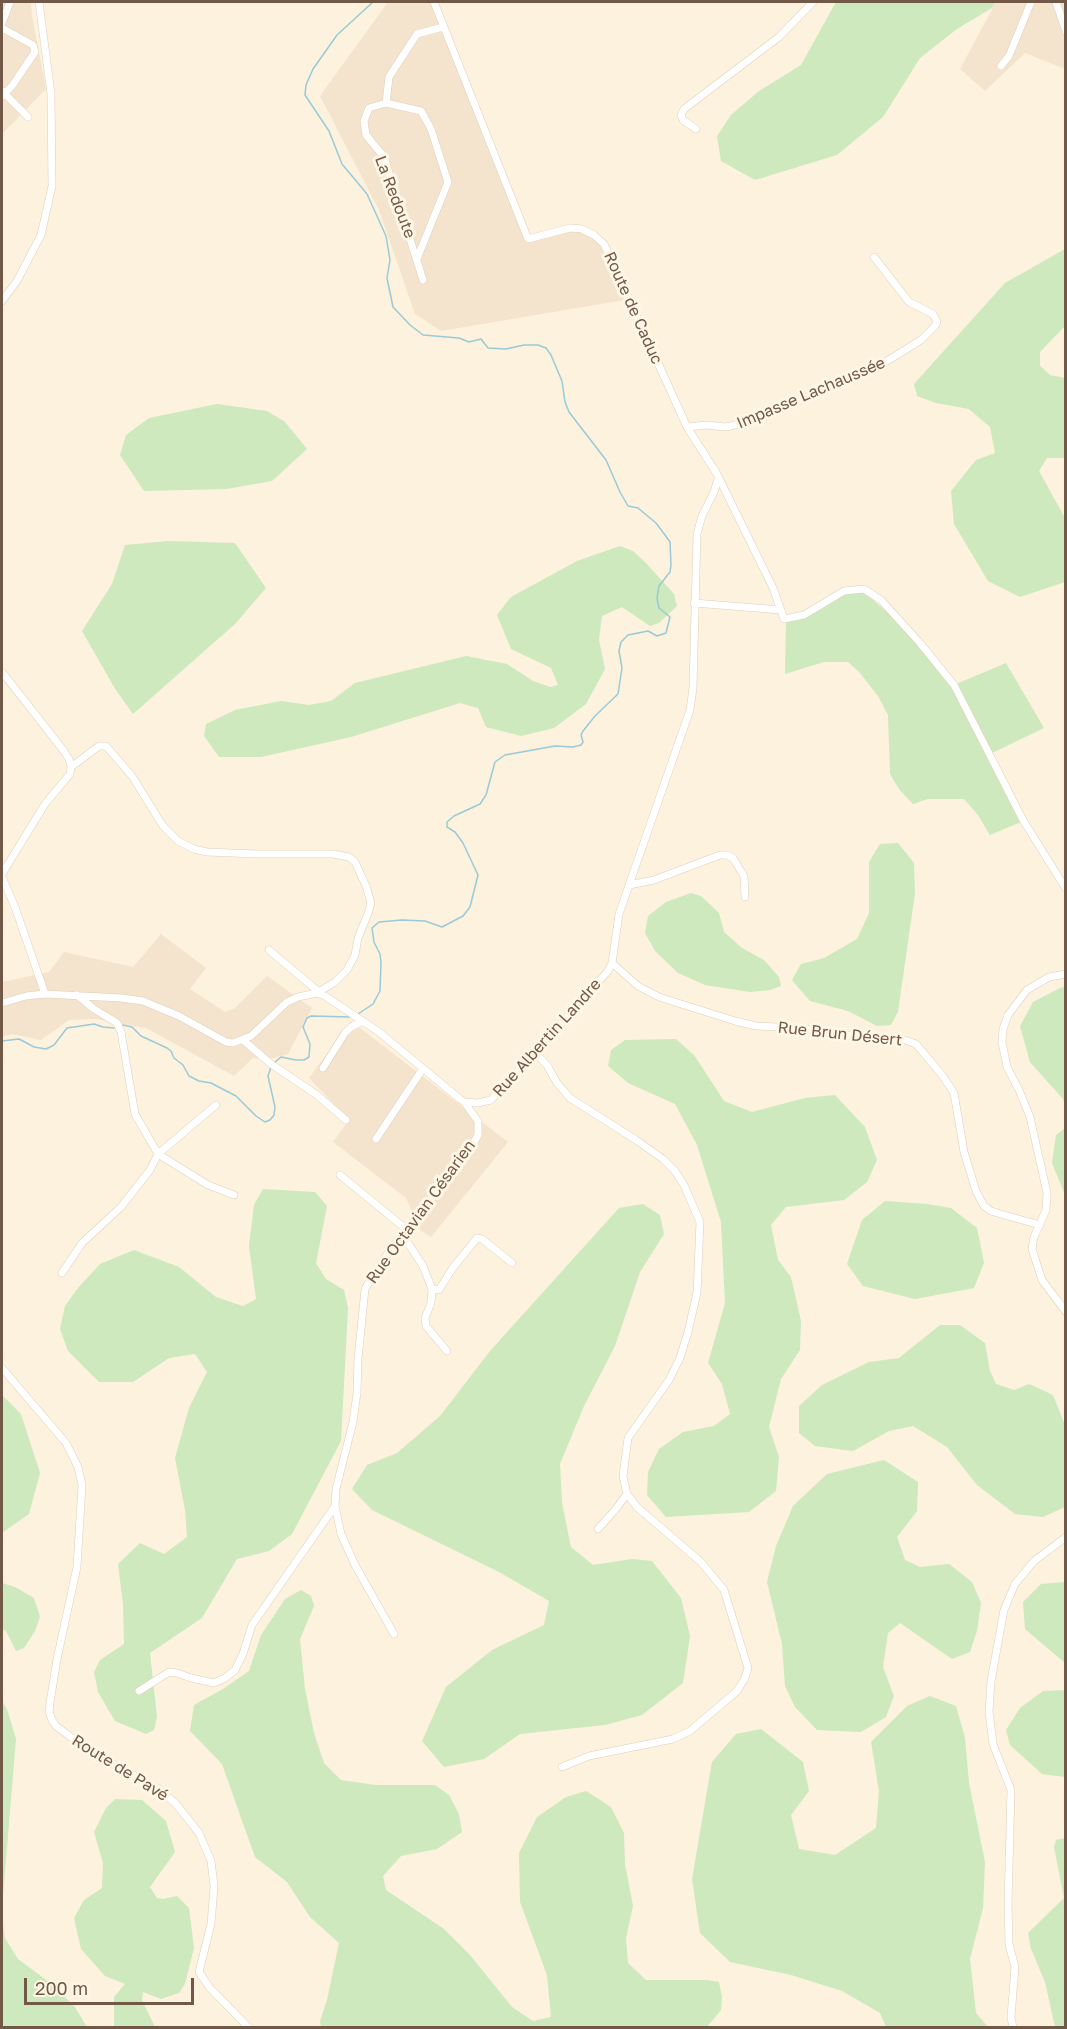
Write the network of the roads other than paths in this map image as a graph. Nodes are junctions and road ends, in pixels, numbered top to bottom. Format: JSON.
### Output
{"nodes":[{"id":1,"x":10,"y":2,"type":"edge"},
{"id":2,"x":39,"y":2,"type":"edge"},
{"id":3,"x":434,"y":2,"type":"edge"},
{"id":4,"x":813,"y":2,"type":"edge"},
{"id":5,"x":1031,"y":2,"type":"edge"},
{"id":6,"x":1056,"y":2,"type":"edge"},
{"id":7,"x":2,"y":23,"type":"edge"},
{"id":8,"x":443,"y":27,"type":"junction"},
{"id":9,"x":2,"y":28,"type":"edge"},
{"id":10,"x":1065,"y":31,"type":"edge"},
{"id":11,"x":1001,"y":66,"type":"dead end"},
{"id":12,"x":2,"y":93,"type":"edge"},
{"id":13,"x":386,"y":104,"type":"junction"},
{"id":14,"x":28,"y":117,"type":"dead end"},
{"id":15,"x":696,"y":129,"type":"dead end"},
{"id":16,"x":874,"y":257,"type":"dead end"},
{"id":17,"x":417,"y":259,"type":"junction"},
{"id":18,"x":423,"y":280,"type":"dead end"},
{"id":19,"x":2,"y":301,"type":"edge"},
{"id":20,"x":687,"y":427,"type":"junction"},
{"id":21,"x":718,"y":479,"type":"junction"},
{"id":22,"x":694,"y":603,"type":"junction"},
{"id":23,"x":782,"y":610,"type":"junction"},
{"id":24,"x":2,"y":672,"type":"edge"},
{"id":25,"x":71,"y":767,"type":"junction"},
{"id":26,"x":2,"y":876,"type":"edge"},
{"id":27,"x":629,"y":885,"type":"junction"},
{"id":28,"x":1065,"y":889,"type":"edge"},
{"id":29,"x":745,"y":897,"type":"dead end"},
{"id":30,"x":269,"y":950,"type":"dead end"},
{"id":31,"x":612,"y":963,"type":"junction"},
{"id":32,"x":1065,"y":974,"type":"edge"},
{"id":33,"x":318,"y":993,"type":"junction"},
{"id":34,"x":45,"y":994,"type":"junction"},
{"id":35,"x":77,"y":995,"type":"junction"},
{"id":36,"x":2,"y":1004,"type":"edge"},
{"id":37,"x":361,"y":1020,"type":"junction"},
{"id":38,"x":243,"y":1040,"type":"junction"},
{"id":39,"x":535,"y":1053,"type":"junction"},
{"id":40,"x":323,"y":1068,"type":"dead end"},
{"id":41,"x":422,"y":1070,"type":"junction"},
{"id":42,"x":464,"y":1102,"type":"junction"},
{"id":43,"x":216,"y":1105,"type":"dead end"},
{"id":44,"x":346,"y":1120,"type":"dead end"},
{"id":45,"x":376,"y":1139,"type":"dead end"},
{"id":46,"x":158,"y":1154,"type":"junction"},
{"id":47,"x":340,"y":1175,"type":"dead end"},
{"id":48,"x":234,"y":1195,"type":"dead end"},
{"id":49,"x":1040,"y":1225,"type":"junction"},
{"id":50,"x":404,"y":1232,"type":"junction"},
{"id":51,"x":512,"y":1263,"type":"dead end"},
{"id":52,"x":62,"y":1273,"type":"dead end"},
{"id":53,"x":432,"y":1289,"type":"junction"},
{"id":54,"x":1065,"y":1312,"type":"edge"},
{"id":55,"x":447,"y":1351,"type":"dead end"},
{"id":56,"x":2,"y":1368,"type":"edge"},
{"id":57,"x":627,"y":1494,"type":"junction"},
{"id":58,"x":335,"y":1506,"type":"junction"},
{"id":59,"x":598,"y":1529,"type":"dead end"},
{"id":60,"x":1065,"y":1537,"type":"edge"},
{"id":61,"x":394,"y":1634,"type":"dead end"},
{"id":62,"x":139,"y":1691,"type":"dead end"},
{"id":63,"x":562,"y":1767,"type":"dead end"},
{"id":64,"x":249,"y":2028,"type":"edge"},
{"id":65,"x":1013,"y":2028,"type":"edge"}],
"edges":[{"from":1,"to":7,"type":"street"},
{"from":2,"to":19,"type":"street"},
{"from":3,"to":8,"type":"street","name":"Route de Caduc"},
{"from":4,"to":15,"type":"street"},
{"from":5,"to":11,"type":"street"},
{"from":6,"to":10,"type":"street"},
{"from":8,"to":13,"type":"street"},
{"from":8,"to":20,"type":"street","name":"Route de Caduc"},
{"from":9,"to":12,"type":"street"},
{"from":12,"to":14,"type":"street"},
{"from":13,"to":17,"type":"street","name":"La Redoute"},
{"from":13,"to":17,"type":"street","name":"La Redoute"},
{"from":16,"to":20,"type":"street","name":"Impasse Lachaussée"},
{"from":17,"to":18,"type":"street"},
{"from":20,"to":21,"type":"street","name":"Route de Caduc"},
{"from":21,"to":22,"type":"street","name":"Rue Albertin Landre"},
{"from":21,"to":23,"type":"street","name":"Route de Caduc"},
{"from":22,"to":23,"type":"street"},
{"from":22,"to":27,"type":"street","name":"Rue Albertin Landre"},
{"from":23,"to":28,"type":"street"},
{"from":24,"to":25,"type":"street"},
{"from":25,"to":26,"type":"street"},
{"from":25,"to":33,"type":"street"},
{"from":26,"to":34,"type":"street"},
{"from":27,"to":29,"type":"street"},
{"from":27,"to":31,"type":"street","name":"Rue Albertin Landre"},
{"from":30,"to":33,"type":"street"},
{"from":31,"to":39,"type":"street","name":"Rue Albertin Landre"},
{"from":31,"to":49,"type":"street","name":"Rue Brun Désert"},
{"from":32,"to":49,"type":"street"},
{"from":33,"to":37,"type":"street"},
{"from":33,"to":38,"type":"street"},
{"from":34,"to":35,"type":"street"},
{"from":34,"to":36,"type":"street"},
{"from":35,"to":38,"type":"street"},
{"from":35,"to":46,"type":"street"},
{"from":37,"to":40,"type":"street"},
{"from":37,"to":41,"type":"street"},
{"from":38,"to":44,"type":"street"},
{"from":39,"to":42,"type":"street","name":"Rue Albertin Landre"},
{"from":39,"to":57,"type":"street"},
{"from":41,"to":42,"type":"street"},
{"from":41,"to":45,"type":"street"},
{"from":42,"to":50,"type":"street","name":"Rue Octavian Césarien"},
{"from":43,"to":46,"type":"street"},
{"from":46,"to":48,"type":"street"},
{"from":46,"to":52,"type":"street"},
{"from":47,"to":50,"type":"street"},
{"from":49,"to":54,"type":"street"},
{"from":50,"to":53,"type":"street"},
{"from":50,"to":58,"type":"street","name":"Rue Octavian Césarien"},
{"from":51,"to":53,"type":"street"},
{"from":53,"to":55,"type":"street"},
{"from":56,"to":64,"type":"street","name":"Route de Pavé"},
{"from":57,"to":59,"type":"street"},
{"from":57,"to":63,"type":"street"},
{"from":58,"to":61,"type":"street","name":"Rue Octavian Césarien"},
{"from":58,"to":62,"type":"street"},
{"from":60,"to":65,"type":"street"}]}
